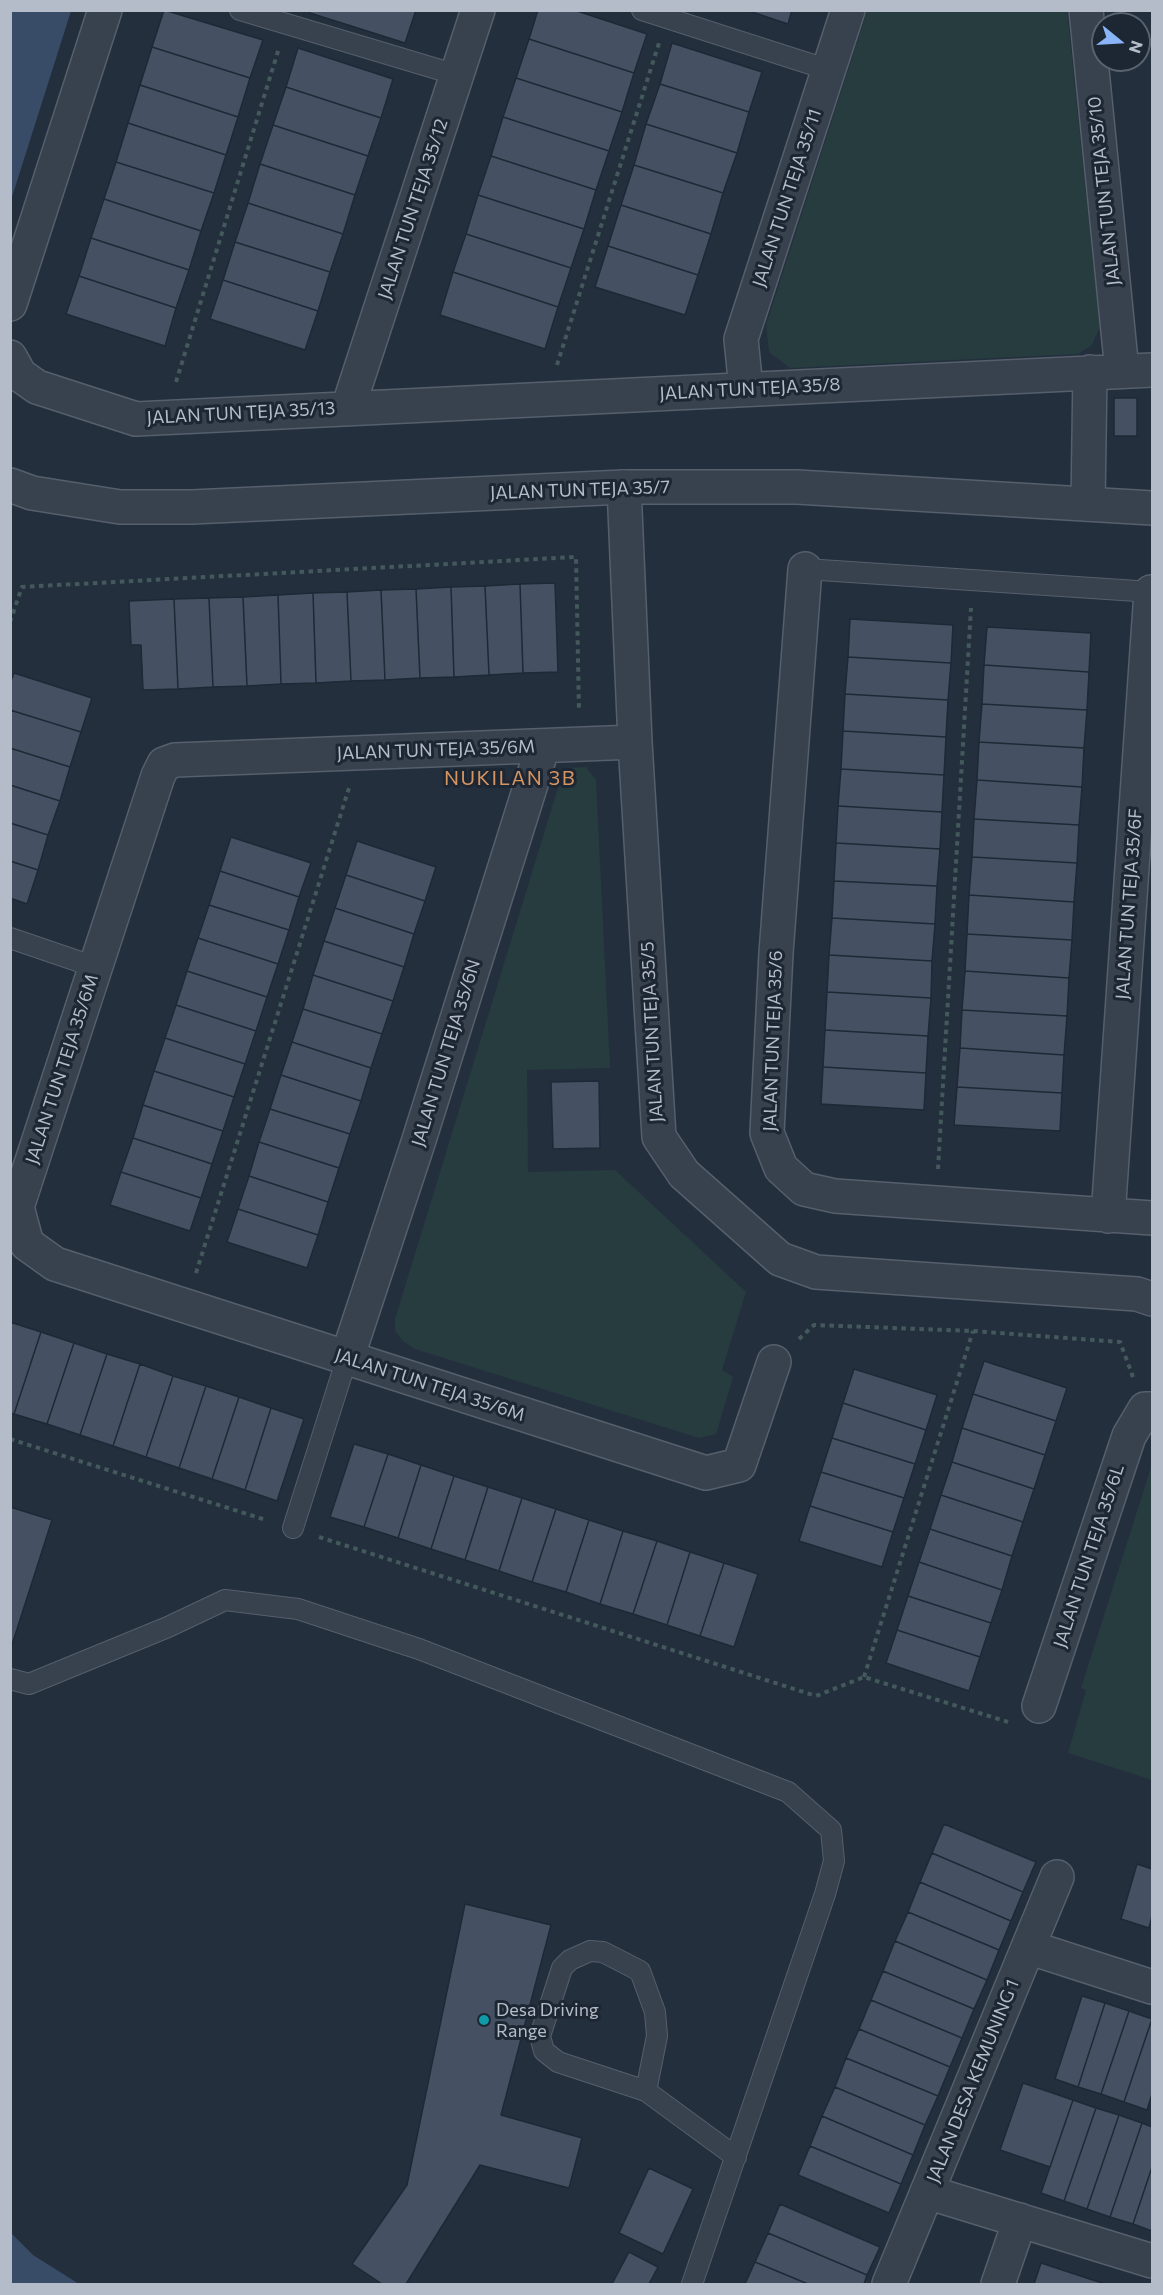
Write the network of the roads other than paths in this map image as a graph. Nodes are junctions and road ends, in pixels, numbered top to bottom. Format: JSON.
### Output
{"nodes":[{"id":1,"x":105,"y":10,"type":"edge"},
{"id":2,"x":240,"y":10,"type":"edge"},
{"id":3,"x":478,"y":10,"type":"edge"},
{"id":4,"x":642,"y":10,"type":"edge"},
{"id":5,"x":848,"y":10,"type":"edge"},
{"id":6,"x":1086,"y":10,"type":"edge"},
{"id":7,"x":829,"y":70,"type":"junction"},
{"id":8,"x":456,"y":75,"type":"junction"},
{"id":9,"x":10,"y":304,"type":"edge"},
{"id":10,"x":10,"y":357,"type":"edge"},
{"id":11,"x":1137,"y":370,"type":"edge"},
{"id":12,"x":1090,"y":372,"type":"junction"},
{"id":13,"x":746,"y":389,"type":"junction"},
{"id":14,"x":348,"y":408,"type":"junction"},
{"id":15,"x":10,"y":485,"type":"edge"},
{"id":16,"x":624,"y":487,"type":"junction"},
{"id":17,"x":1088,"y":504,"type":"junction"},
{"id":18,"x":1152,"y":508,"type":"edge"},
{"id":19,"x":805,"y":569,"type":"joint"},
{"id":20,"x":1152,"y":592,"type":"edge"},
{"id":21,"x":635,"y":742,"type":"junction"},
{"id":22,"x":543,"y":746,"type":"junction"},
{"id":23,"x":10,"y":938,"type":"edge"},
{"id":24,"x":95,"y":967,"type":"junction"},
{"id":25,"x":1108,"y":1216,"type":"junction"},
{"id":26,"x":1152,"y":1218,"type":"edge"},
{"id":27,"x":19,"y":1248,"type":"edge"},
{"id":28,"x":1152,"y":1299,"type":"edge"},
{"id":29,"x":347,"y":1358,"type":"junction"},
{"id":30,"x":774,"y":1362,"type":"road end"},
{"id":31,"x":1149,"y":1409,"type":"edge"},
{"id":32,"x":293,"y":1528,"type":"road end"},
{"id":33,"x":10,"y":1679,"type":"edge"},
{"id":34,"x":1039,"y":1706,"type":"road end"},
{"id":35,"x":1057,"y":1877,"type":"dead end"},
{"id":36,"x":1028,"y":1947,"type":"junction"},
{"id":37,"x":1152,"y":1987,"type":"edge"},
{"id":38,"x":646,"y":2091,"type":"junction"},
{"id":39,"x":736,"y":2157,"type":"junction"},
{"id":40,"x":927,"y":2192,"type":"junction"},
{"id":41,"x":1020,"y":2220,"type":"junction"},
{"id":42,"x":1152,"y":2261,"type":"edge"},
{"id":43,"x":692,"y":2284,"type":"edge"},
{"id":44,"x":889,"y":2284,"type":"edge"},
{"id":45,"x":998,"y":2284,"type":"edge"}],
"edges":[{"from":1,"to":9,"type":"street"},
{"from":2,"to":8,"type":"lane"},
{"from":3,"to":8,"type":"street","name":"JALAN TUN TEJA 35/12"},
{"from":4,"to":7,"type":"lane"},
{"from":5,"to":7,"type":"street","name":"JALAN TUN TEJA 35/11"},
{"from":6,"to":11,"type":"street","name":"JALAN TUN TEJA 35/10"},
{"from":7,"to":13,"type":"street","name":"JALAN TUN TEJA 35/11"},
{"from":8,"to":14,"type":"street","name":"JALAN TUN TEJA 35/12"},
{"from":10,"to":14,"type":"street","name":"JALAN TUN TEJA 35/13"},
{"from":11,"to":12,"type":"street","name":"JALAN TUN TEJA 35/8"},
{"from":12,"to":13,"type":"street","name":"JALAN TUN TEJA 35/8"},
{"from":12,"to":17,"type":"street"},
{"from":13,"to":14,"type":"street","name":"JALAN TUN TEJA 35/8"},
{"from":15,"to":16,"type":"street","name":"JALAN TUN TEJA 35/7"},
{"from":16,"to":17,"type":"street","name":"JALAN TUN TEJA 35/7"},
{"from":16,"to":21,"type":"street","name":"JALAN TUN TEJA 35/5"},
{"from":17,"to":18,"type":"street","name":"JALAN TUN TEJA 35/7"},
{"from":19,"to":20,"type":"lane"},
{"from":19,"to":25,"type":"street","name":"JALAN TUN TEJA 35/6"},
{"from":20,"to":25,"type":"street","name":"JALAN TUN TEJA 35/6F"},
{"from":21,"to":22,"type":"street","name":"JALAN TUN TEJA 35/6M"},
{"from":21,"to":28,"type":"street","name":"JALAN TUN TEJA 35/5"},
{"from":22,"to":24,"type":"street","name":"JALAN TUN TEJA 35/6M"},
{"from":22,"to":29,"type":"street","name":"JALAN TUN TEJA 35/6N"},
{"from":23,"to":24,"type":"lane"},
{"from":24,"to":27,"type":"street","name":"JALAN TUN TEJA 35/6M"},
{"from":25,"to":26,"type":"street","name":"JALAN TUN TEJA 35/6"},
{"from":27,"to":29,"type":"street","name":"JALAN TUN TEJA 35/6M"},
{"from":29,"to":30,"type":"street","name":"JALAN TUN TEJA 35/6M"},
{"from":29,"to":32,"type":"lane"},
{"from":31,"to":34,"type":"street","name":"JALAN TUN TEJA 35/6L"},
{"from":33,"to":39,"type":"lane"},
{"from":35,"to":36,"type":"street","name":"JALAN DESA KEMUNING 1"},
{"from":36,"to":37,"type":"street"},
{"from":36,"to":40,"type":"street","name":"JALAN DESA KEMUNING 1"},
{"from":38,"to":38,"type":"lane"},
{"from":38,"to":39,"type":"lane"},
{"from":39,"to":43,"type":"lane"},
{"from":40,"to":41,"type":"street"},
{"from":40,"to":44,"type":"street","name":"JALAN DESA KEMUNING 1"},
{"from":41,"to":42,"type":"street"},
{"from":41,"to":45,"type":"street"}]}
